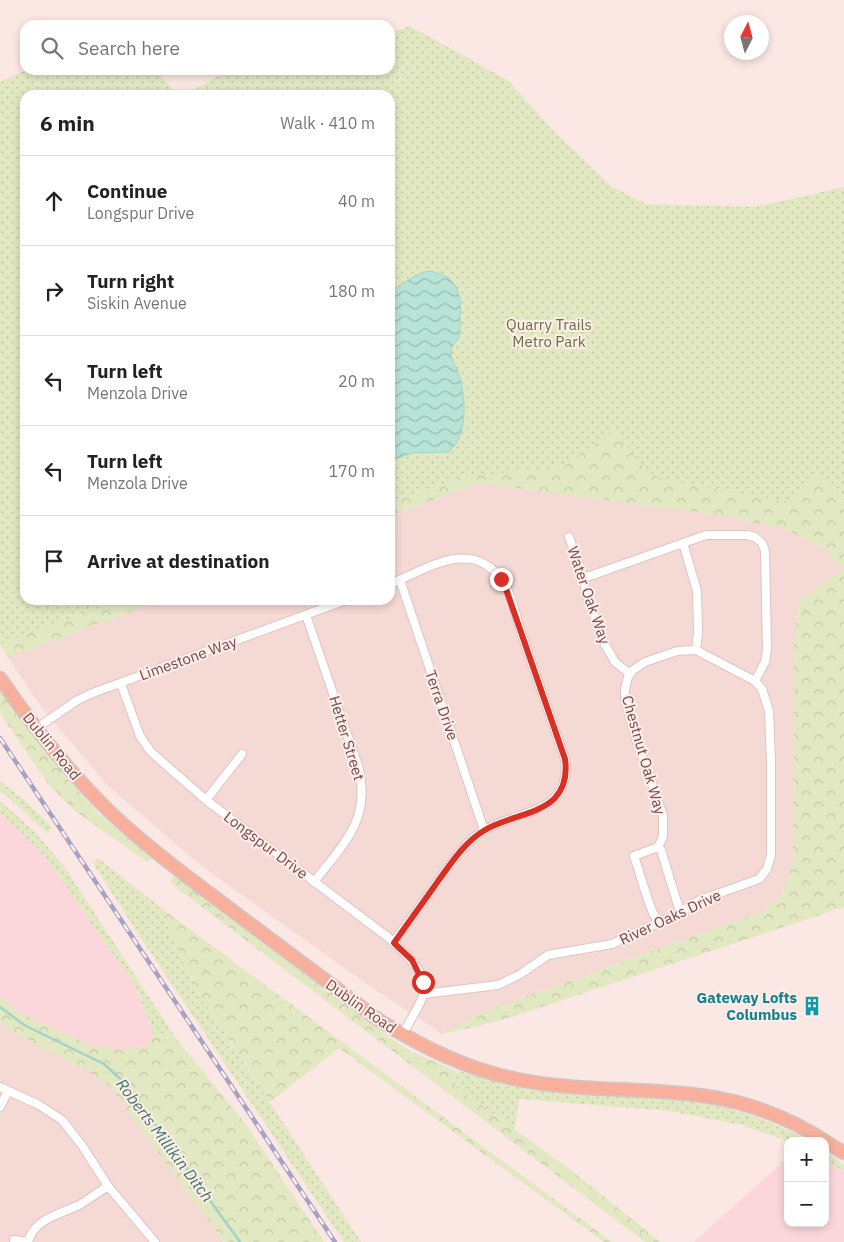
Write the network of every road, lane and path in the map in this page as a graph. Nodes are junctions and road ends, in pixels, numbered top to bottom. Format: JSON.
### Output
{"nodes":[{"id":1,"x":569,"y":537,"type":"dead end"},
{"id":2,"x":683,"y":543,"type":"junction"},
{"id":3,"x":584,"y":578,"type":"junction"},
{"id":4,"x":400,"y":580,"type":"junction"},
{"id":5,"x":395,"y":582,"type":"edge"},
{"id":6,"x":333,"y":605,"type":"edge"},
{"id":7,"x":306,"y":615,"type":"junction"},
{"id":8,"x":696,"y":650,"type":"junction"},
{"id":9,"x":630,"y":674,"type":"junction"},
{"id":10,"x":0,"y":678,"type":"edge"},
{"id":11,"x":755,"y":681,"type":"junction"},
{"id":12,"x":121,"y":684,"type":"junction"},
{"id":13,"x":36,"y":728,"type":"junction"},
{"id":14,"x":242,"y":754,"type":"dead end"},
{"id":15,"x":206,"y":800,"type":"junction"},
{"id":16,"x":484,"y":830,"type":"junction"},
{"id":17,"x":658,"y":847,"type":"junction"},
{"id":18,"x":314,"y":882,"type":"junction"},
{"id":19,"x":680,"y":912,"type":"junction"},
{"id":20,"x":658,"y":923,"type":"junction"},
{"id":21,"x":394,"y":943,"type":"junction"},
{"id":22,"x":424,"y":994,"type":"junction"},
{"id":23,"x":402,"y":1035,"type":"junction"},
{"id":24,"x":0,"y":1087,"type":"edge"},
{"id":25,"x":8,"y":1091,"type":"junction"},
{"id":26,"x":0,"y":1107,"type":"edge"},
{"id":27,"x":818,"y":1137,"type":"edge"},
{"id":28,"x":829,"y":1143,"type":"edge"},
{"id":29,"x":843,"y":1149,"type":"edge"},
{"id":30,"x":108,"y":1186,"type":"junction"},
{"id":31,"x":14,"y":1240,"type":"dead end"},
{"id":32,"x":28,"y":1242,"type":"edge"},
{"id":33,"x":155,"y":1242,"type":"edge"}],
"edges":[{"from":1,"to":3,"type":"street","name":"Water Oak Way"},
{"from":2,"to":3,"type":"street"},
{"from":2,"to":8,"type":"street"},
{"from":2,"to":11,"type":"street"},
{"from":3,"to":9,"type":"street","name":"Water Oak Way"},
{"from":4,"to":5,"type":"street"},
{"from":4,"to":16,"type":"street","name":"Terra Drive"},
{"from":4,"to":16,"type":"street"},
{"from":6,"to":7,"type":"street","name":"Limestone Way"},
{"from":7,"to":12,"type":"street","name":"Limestone Way"},
{"from":7,"to":18,"type":"street","name":"Hetter Street"},
{"from":8,"to":9,"type":"street","name":"Chestnut Oak Way"},
{"from":8,"to":11,"type":"street"},
{"from":9,"to":17,"type":"street","name":"Chestnut Oak Way"},
{"from":10,"to":13,"type":"main road","name":"Dublin Road"},
{"from":11,"to":19,"type":"street","name":"River Oaks Drive"},
{"from":12,"to":13,"type":"street","name":"Limestone Way"},
{"from":12,"to":15,"type":"street","name":"Longspur Drive"},
{"from":13,"to":23,"type":"main road","name":"Dublin Road"},
{"from":14,"to":15,"type":"street"},
{"from":15,"to":18,"type":"street","name":"Longspur Drive"},
{"from":16,"to":21,"type":"street"},
{"from":17,"to":19,"type":"street"},
{"from":17,"to":20,"type":"street"},
{"from":18,"to":21,"type":"street","name":"Longspur Drive"},
{"from":19,"to":20,"type":"street","name":"River Oaks Drive"},
{"from":20,"to":22,"type":"street","name":"River Oaks Drive"},
{"from":21,"to":22,"type":"street","name":"Longspur Drive"},
{"from":22,"to":23,"type":"street"},
{"from":23,"to":27,"type":"main road","name":"Dublin Road"},
{"from":24,"to":25,"type":"street"},
{"from":25,"to":26,"type":"street"},
{"from":25,"to":30,"type":"street"},
{"from":28,"to":29,"type":"main road","name":"Dublin Road"},
{"from":30,"to":32,"type":"street"},
{"from":30,"to":33,"type":"street"},
{"from":31,"to":32,"type":"street"}]}
